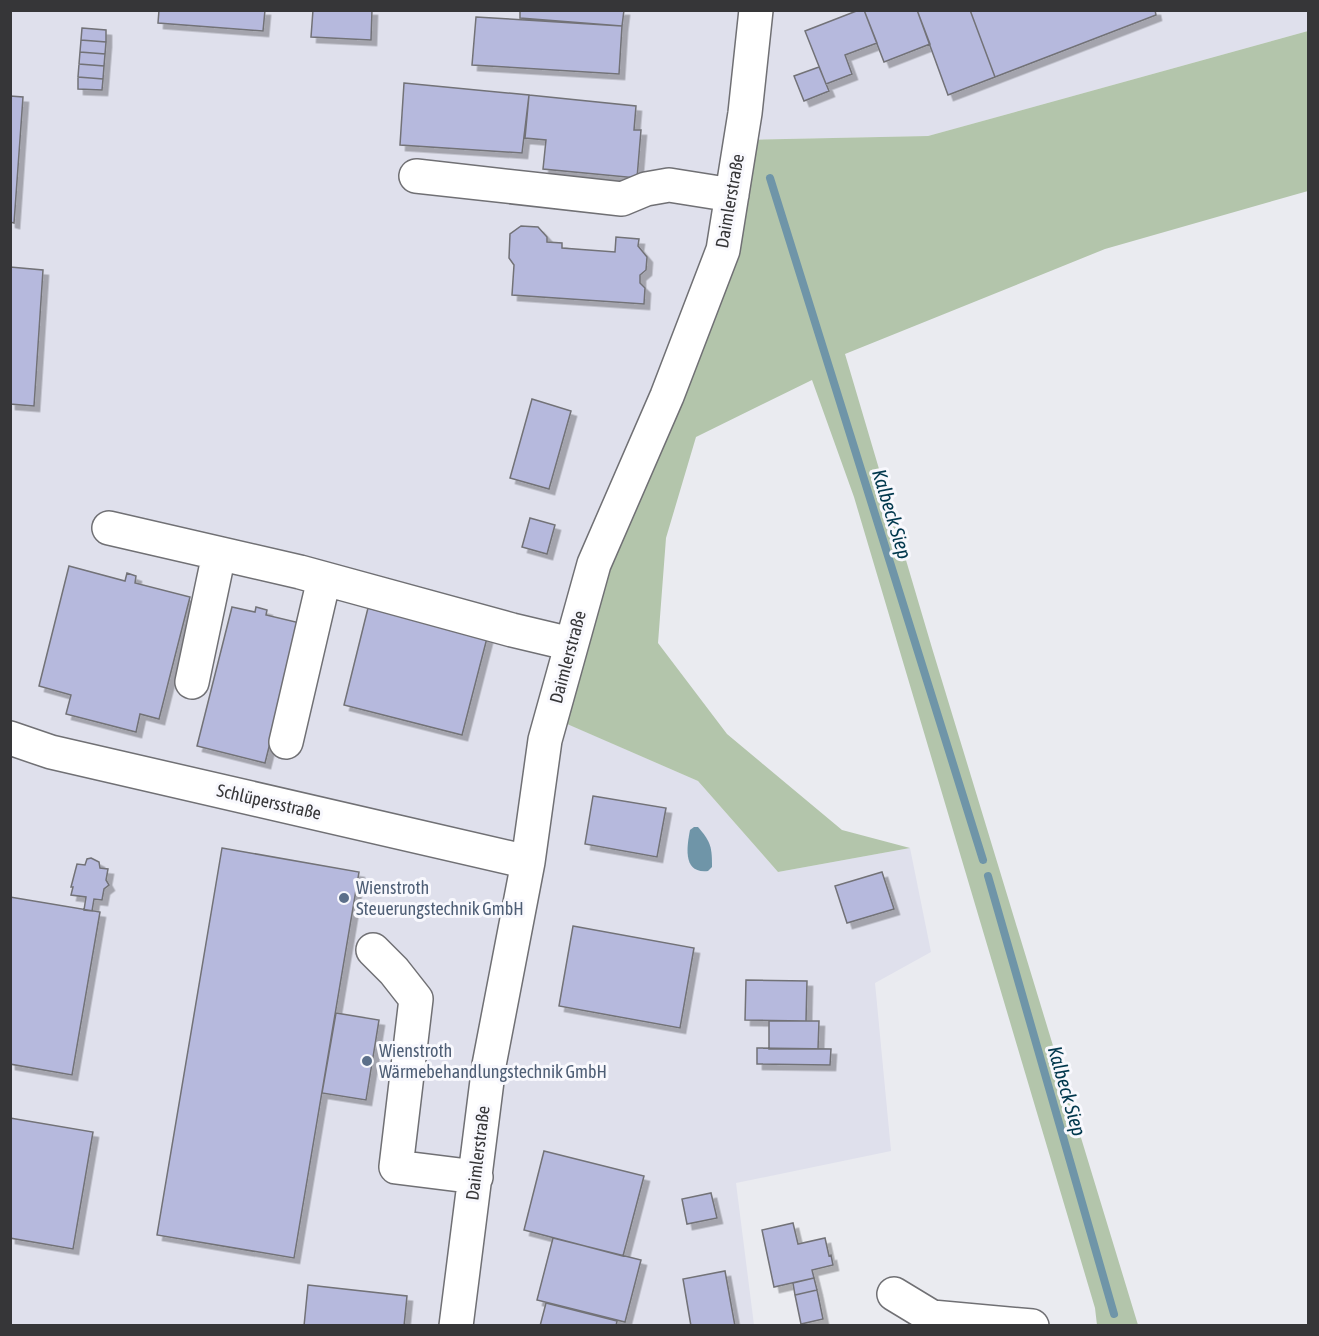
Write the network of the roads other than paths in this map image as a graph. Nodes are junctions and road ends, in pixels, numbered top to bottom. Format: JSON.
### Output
{"nodes":[{"id":1,"x":756,"y":10,"type":"edge"},
{"id":2,"x":416,"y":176,"type":"dead end"},
{"id":3,"x":732,"y":195,"type":"junction"},
{"id":4,"x":109,"y":528,"type":"dead end"},
{"id":5,"x":219,"y":554,"type":"junction"},
{"id":6,"x":324,"y":579,"type":"junction"},
{"id":7,"x":571,"y":644,"type":"junction"},
{"id":8,"x":192,"y":682,"type":"dead end"},
{"id":9,"x":10,"y":738,"type":"edge"},
{"id":10,"x":286,"y":742,"type":"dead end"},
{"id":11,"x":528,"y":862,"type":"junction"},
{"id":12,"x":373,"y":950,"type":"dead end"},
{"id":13,"x":476,"y":1177,"type":"junction"},
{"id":14,"x":894,"y":1294,"type":"dead end"},
{"id":15,"x":456,"y":1326,"type":"edge"},
{"id":16,"x":1032,"y":1326,"type":"edge"}],
"edges":[{"from":1,"to":3,"type":"street","name":"Daimlerstraße"},
{"from":2,"to":3,"type":"street"},
{"from":3,"to":7,"type":"street","name":"Daimlerstraße"},
{"from":4,"to":5,"type":"street"},
{"from":5,"to":6,"type":"street"},
{"from":5,"to":8,"type":"street"},
{"from":6,"to":7,"type":"street"},
{"from":6,"to":10,"type":"street"},
{"from":7,"to":11,"type":"street","name":"Daimlerstraße"},
{"from":9,"to":11,"type":"street","name":"Schlüpersstraße"},
{"from":11,"to":13,"type":"street","name":"Daimlerstraße"},
{"from":12,"to":13,"type":"street"},
{"from":13,"to":15,"type":"street","name":"Daimlerstraße"},
{"from":14,"to":16,"type":"street"}]}
